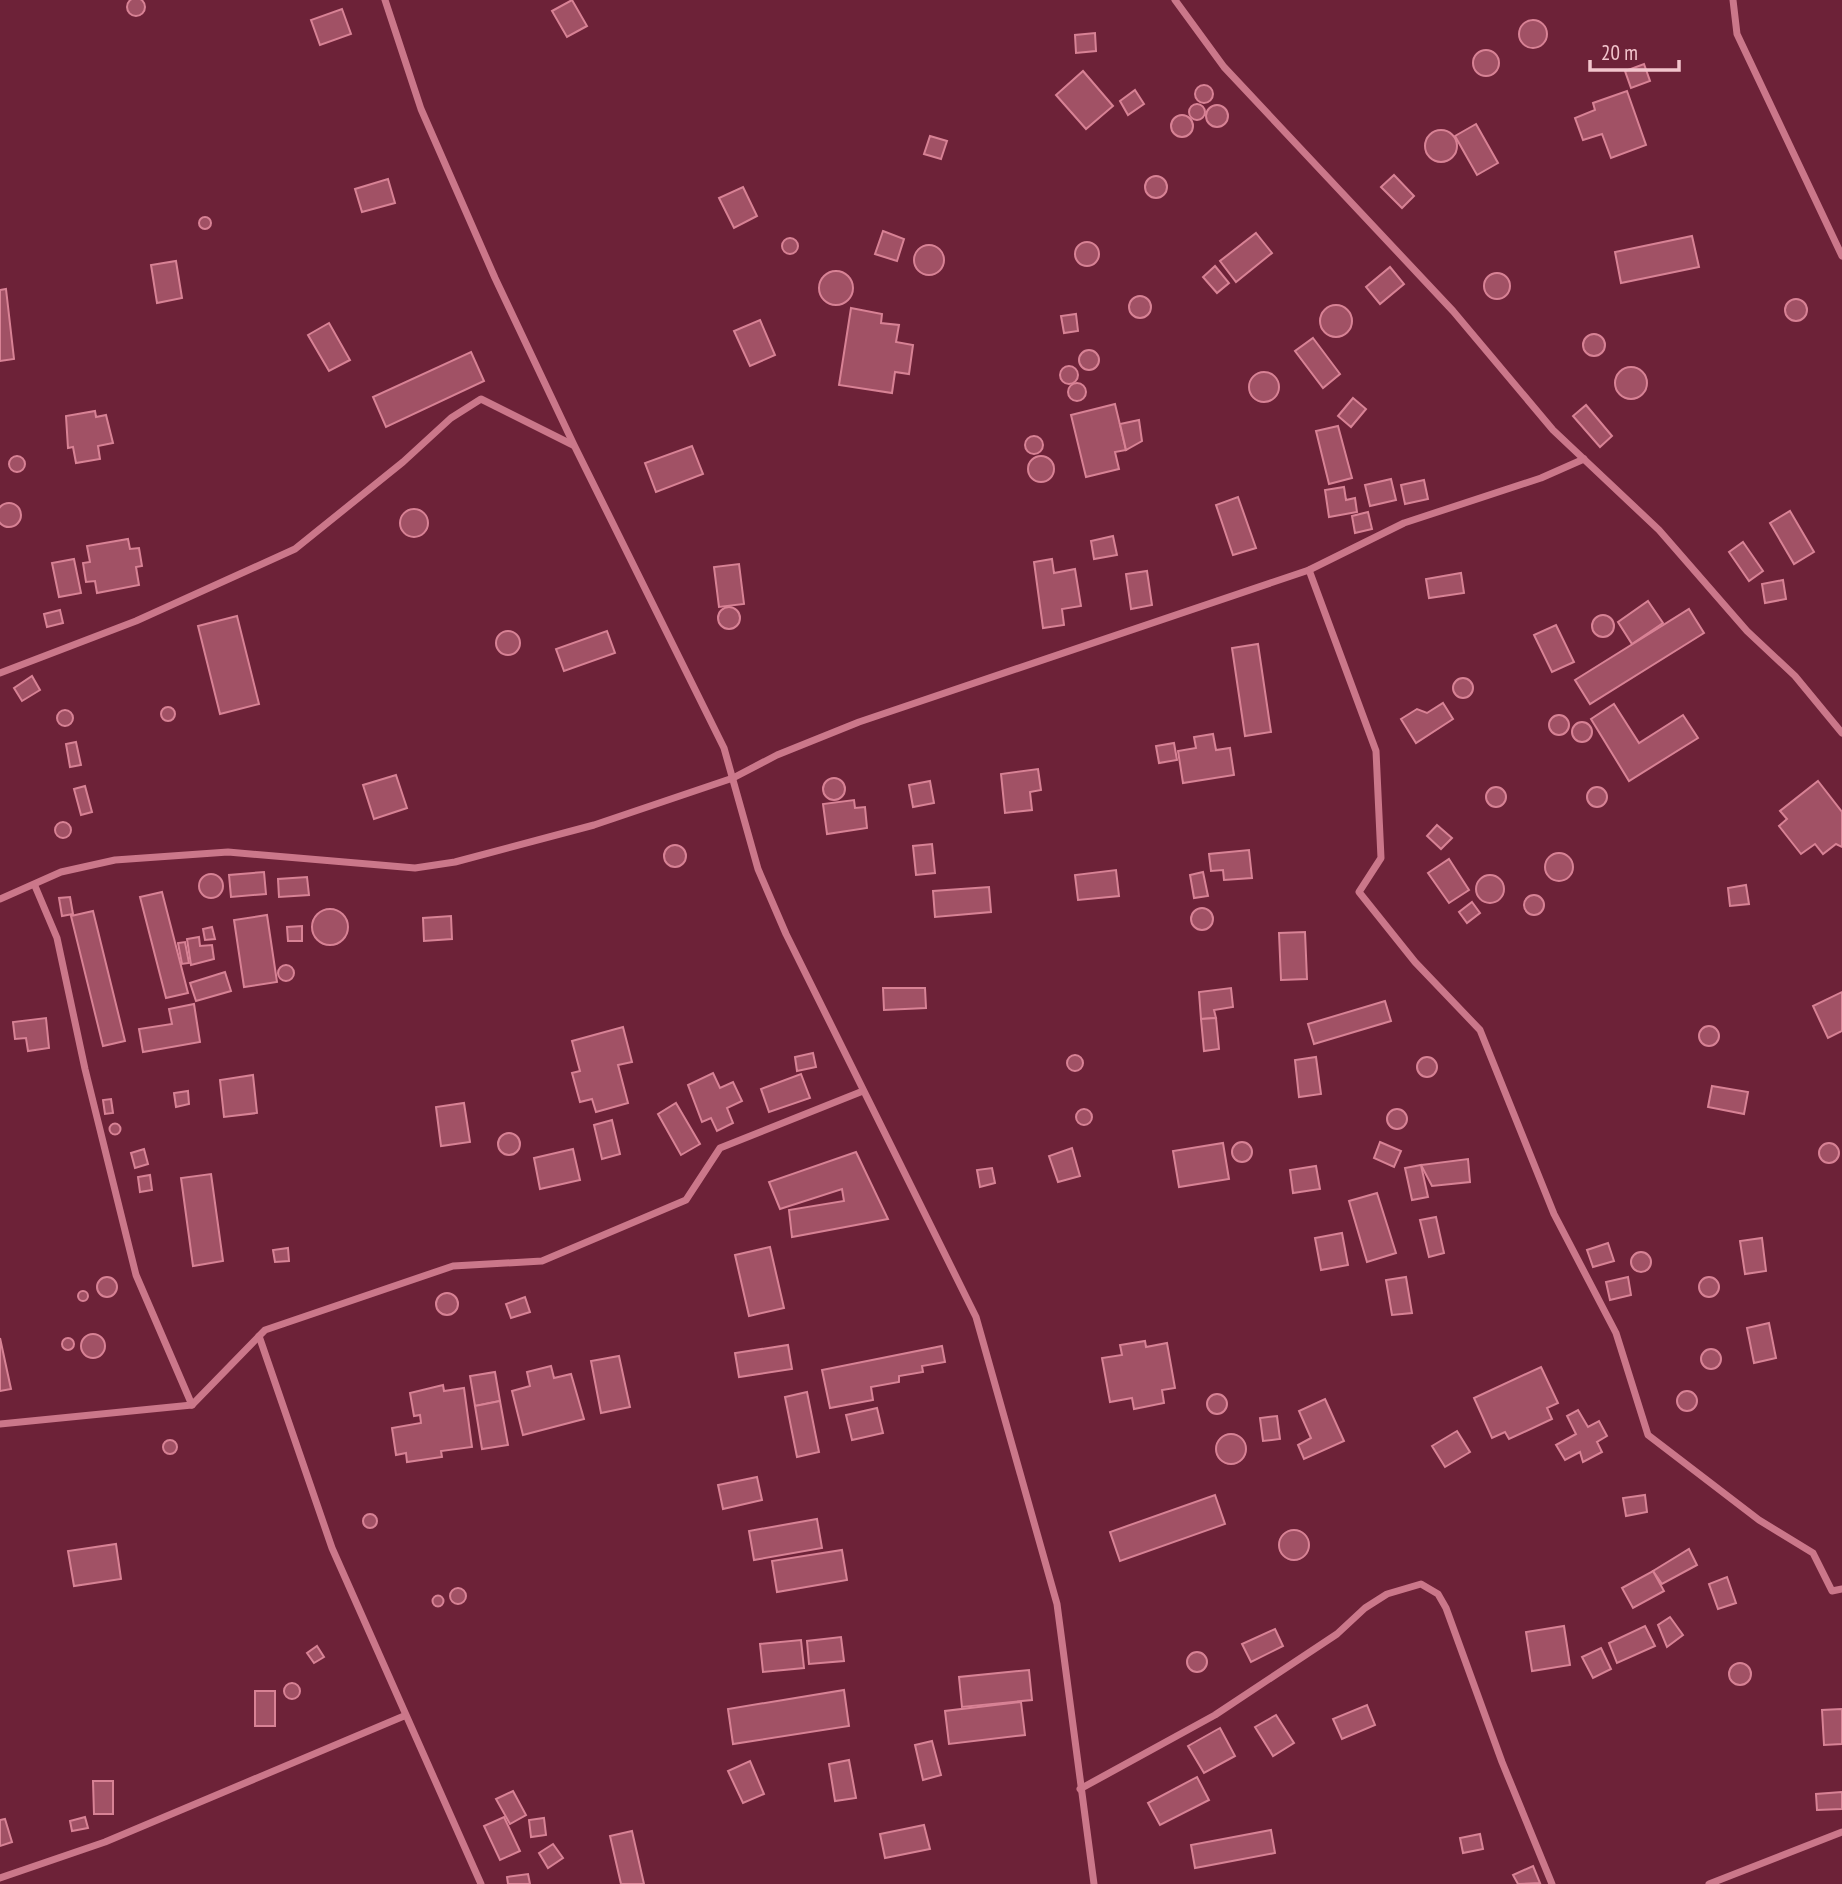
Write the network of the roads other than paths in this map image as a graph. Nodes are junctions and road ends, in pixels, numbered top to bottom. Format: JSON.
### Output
{"nodes":[{"id":1,"x":385,"y":0,"type":"edge"},
{"id":2,"x":1175,"y":0,"type":"edge"},
{"id":3,"x":1733,"y":0,"type":"edge"},
{"id":4,"x":1842,"y":256,"type":"edge"},
{"id":5,"x":574,"y":445,"type":"junction"},
{"id":6,"x":1584,"y":459,"type":"junction"},
{"id":7,"x":1309,"y":570,"type":"junction"},
{"id":8,"x":0,"y":673,"type":"edge"},
{"id":9,"x":1842,"y":733,"type":"edge"},
{"id":10,"x":733,"y":778,"type":"junction"},
{"id":11,"x":35,"y":886,"type":"junction"},
{"id":12,"x":0,"y":899,"type":"edge"},
{"id":13,"x":863,"y":1091,"type":"junction"},
{"id":14,"x":259,"y":1336,"type":"junction"},
{"id":15,"x":192,"y":1405,"type":"junction"},
{"id":16,"x":0,"y":1424,"type":"edge"},
{"id":17,"x":1842,"y":1589,"type":"edge"},
{"id":18,"x":404,"y":1716,"type":"junction"},
{"id":19,"x":1080,"y":1789,"type":"junction"},
{"id":20,"x":1842,"y":1832,"type":"edge"},
{"id":21,"x":0,"y":1878,"type":"edge"},
{"id":22,"x":481,"y":1884,"type":"edge"},
{"id":23,"x":1094,"y":1884,"type":"edge"},
{"id":24,"x":1552,"y":1884,"type":"edge"},
{"id":25,"x":1709,"y":1884,"type":"edge"}],
"edges":[{"from":1,"to":5,"type":"street"},
{"from":2,"to":6,"type":"street"},
{"from":3,"to":4,"type":"street"},
{"from":5,"to":8,"type":"street"},
{"from":5,"to":10,"type":"street"},
{"from":6,"to":7,"type":"street"},
{"from":6,"to":9,"type":"street"},
{"from":7,"to":10,"type":"street"},
{"from":7,"to":17,"type":"street"},
{"from":10,"to":11,"type":"street"},
{"from":10,"to":13,"type":"street"},
{"from":11,"to":12,"type":"street"},
{"from":11,"to":15,"type":"street"},
{"from":13,"to":14,"type":"street"},
{"from":13,"to":19,"type":"street"},
{"from":14,"to":15,"type":"street"},
{"from":14,"to":18,"type":"street"},
{"from":15,"to":16,"type":"street"},
{"from":18,"to":21,"type":"street"},
{"from":18,"to":22,"type":"street"},
{"from":19,"to":23,"type":"street"},
{"from":19,"to":24,"type":"street"},
{"from":20,"to":25,"type":"street"}]}
